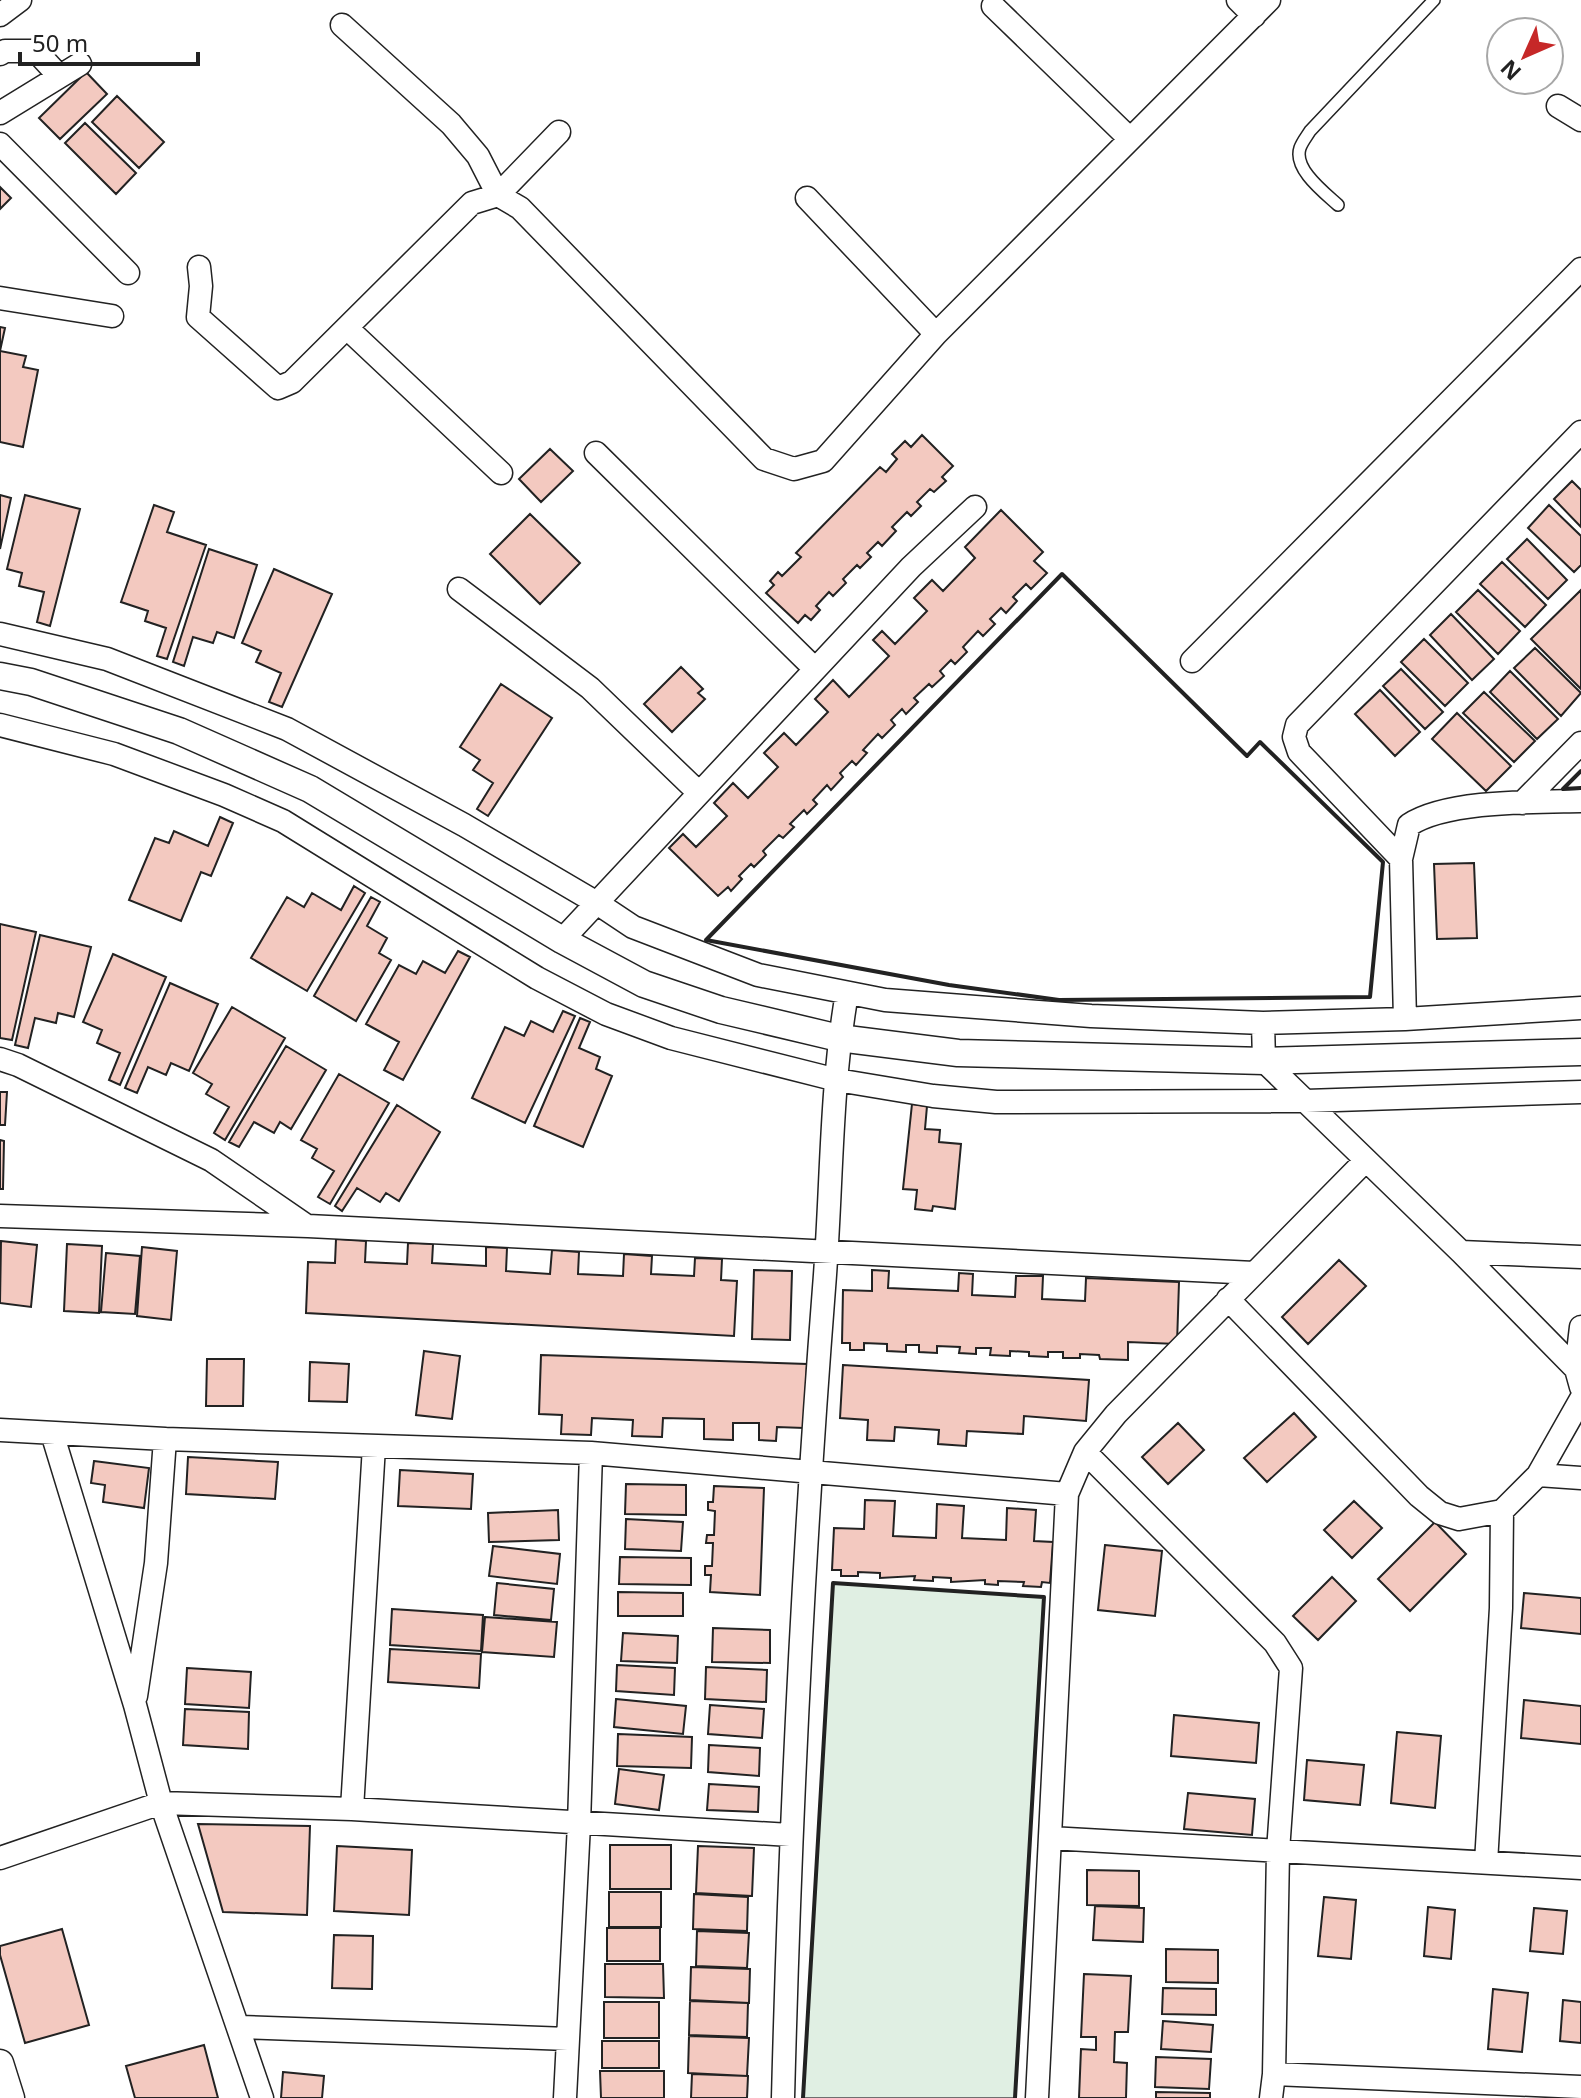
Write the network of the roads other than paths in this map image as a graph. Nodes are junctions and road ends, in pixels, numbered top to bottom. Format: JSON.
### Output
{"nodes":[{"id":1,"x":20,"y":0,"type":"edge"},
{"id":2,"x":1434,"y":0,"type":"edge"},
{"id":3,"x":1254,"y":5,"type":"edge"},
{"id":4,"x":993,"y":6,"type":"dead end"},
{"id":5,"x":0,"y":15,"type":"edge"},
{"id":6,"x":342,"y":25,"type":"dead end"},
{"id":7,"x":0,"y":54,"type":"edge"},
{"id":8,"x":80,"y":64,"type":"dead end"},
{"id":9,"x":59,"y":76,"type":"junction"},
{"id":10,"x":1558,"y":106,"type":"dead end"},
{"id":11,"x":0,"y":113,"type":"edge"},
{"id":12,"x":1581,"y":120,"type":"edge"},
{"id":13,"x":559,"y":132,"type":"dead end"},
{"id":14,"x":1129,"y":138,"type":"junction"},
{"id":15,"x":0,"y":144,"type":"edge"},
{"id":16,"x":498,"y":195,"type":"junction"},
{"id":17,"x":807,"y":198,"type":"dead end"},
{"id":18,"x":1338,"y":205,"type":"dead end"},
{"id":19,"x":199,"y":267,"type":"dead end"},
{"id":20,"x":1581,"y":269,"type":"edge"},
{"id":21,"x":128,"y":273,"type":"dead end"},
{"id":22,"x":0,"y":298,"type":"edge"},
{"id":23,"x":112,"y":316,"type":"dead end"},
{"id":24,"x":348,"y":329,"type":"junction"},
{"id":25,"x":936,"y":334,"type":"junction"},
{"id":26,"x":1581,"y":432,"type":"edge"},
{"id":27,"x":596,"y":453,"type":"dead end"},
{"id":28,"x":501,"y":473,"type":"dead end"},
{"id":29,"x":975,"y":507,"type":"dead end"},
{"id":30,"x":459,"y":589,"type":"dead end"},
{"id":31,"x":0,"y":634,"type":"edge"},
{"id":32,"x":1192,"y":661,"type":"dead end"},
{"id":33,"x":815,"y":669,"type":"junction"},
{"id":34,"x":0,"y":676,"type":"edge"},
{"id":35,"x":0,"y":725,"type":"edge"},
{"id":36,"x":1581,"y":743,"type":"edge"},
{"id":37,"x":698,"y":792,"type":"junction"},
{"id":38,"x":1581,"y":801,"type":"edge"},
{"id":39,"x":1522,"y":803,"type":"junction"},
{"id":40,"x":1401,"y":859,"type":"junction"},
{"id":41,"x":597,"y":903,"type":"junction"},
{"id":42,"x":562,"y":940,"type":"junction"},
{"id":43,"x":847,"y":993,"type":"junction"},
{"id":44,"x":1581,"y":1008,"type":"edge"},
{"id":45,"x":1405,"y":1019,"type":"junction"},
{"id":46,"x":1263,"y":1023,"type":"junction"},
{"id":47,"x":839,"y":1038,"type":"junction"},
{"id":48,"x":1581,"y":1052,"type":"edge"},
{"id":49,"x":0,"y":1059,"type":"edge"},
{"id":50,"x":1264,"y":1061,"type":"junction"},
{"id":51,"x":837,"y":1080,"type":"junction"},
{"id":52,"x":1581,"y":1092,"type":"edge"},
{"id":53,"x":1306,"y":1101,"type":"junction"},
{"id":54,"x":1366,"y":1160,"type":"junction"},
{"id":55,"x":0,"y":1216,"type":"edge"},
{"id":56,"x":308,"y":1226,"type":"junction"},
{"id":57,"x":1461,"y":1252,"type":"junction"},
{"id":58,"x":827,"y":1253,"type":"junction"},
{"id":59,"x":1581,"y":1257,"type":"edge"},
{"id":60,"x":1254,"y":1273,"type":"junction"},
{"id":61,"x":1228,"y":1299,"type":"junction"},
{"id":62,"x":1581,"y":1327,"type":"edge"},
{"id":63,"x":1579,"y":1378,"type":"edge"},
{"id":64,"x":1581,"y":1399,"type":"edge"},
{"id":65,"x":0,"y":1430,"type":"edge"},
{"id":66,"x":52,"y":1433,"type":"junction"},
{"id":67,"x":165,"y":1439,"type":"junction"},
{"id":68,"x":374,"y":1446,"type":"junction"},
{"id":69,"x":1085,"y":1452,"type":"junction"},
{"id":70,"x":591,"y":1453,"type":"junction"},
{"id":71,"x":809,"y":1473,"type":"junction"},
{"id":72,"x":1538,"y":1475,"type":"junction"},
{"id":73,"x":1581,"y":1478,"type":"edge"},
{"id":74,"x":1067,"y":1494,"type":"junction"},
{"id":75,"x":1502,"y":1511,"type":"junction"},
{"id":76,"x":135,"y":1705,"type":"junction"},
{"id":77,"x":161,"y":1803,"type":"junction"},
{"id":78,"x":352,"y":1809,"type":"junction"},
{"id":79,"x":579,"y":1824,"type":"junction"},
{"id":80,"x":790,"y":1835,"type":"junction"},
{"id":81,"x":1050,"y":1838,"type":"junction"},
{"id":82,"x":1278,"y":1851,"type":"junction"},
{"id":83,"x":0,"y":1858,"type":"edge"},
{"id":84,"x":1486,"y":1863,"type":"junction"},
{"id":85,"x":1581,"y":1868,"type":"edge"},
{"id":86,"x":240,"y":2027,"type":"junction"},
{"id":87,"x":568,"y":2039,"type":"junction"},
{"id":88,"x":0,"y":2063,"type":"edge"},
{"id":89,"x":1274,"y":2074,"type":"junction"},
{"id":90,"x":1581,"y":2087,"type":"edge"},
{"id":91,"x":11,"y":2098,"type":"edge"},
{"id":92,"x":262,"y":2098,"type":"edge"},
{"id":93,"x":565,"y":2098,"type":"edge"},
{"id":94,"x":783,"y":2098,"type":"edge"},
{"id":95,"x":1037,"y":2098,"type":"edge"},
{"id":96,"x":1271,"y":2098,"type":"edge"}],
"edges":[{"from":1,"to":5,"type":"street"},
{"from":2,"to":18,"type":"lane"},
{"from":3,"to":14,"type":"street"},
{"from":4,"to":14,"type":"street"},
{"from":6,"to":16,"type":"street"},
{"from":7,"to":9,"type":"street"},
{"from":8,"to":9,"type":"street"},
{"from":9,"to":11,"type":"street"},
{"from":10,"to":12,"type":"street"},
{"from":13,"to":16,"type":"street"},
{"from":14,"to":25,"type":"street"},
{"from":15,"to":21,"type":"street"},
{"from":16,"to":24,"type":"street"},
{"from":16,"to":25,"type":"street"},
{"from":17,"to":25,"type":"street"},
{"from":19,"to":24,"type":"street"},
{"from":20,"to":32,"type":"street"},
{"from":22,"to":23,"type":"street"},
{"from":24,"to":28,"type":"street"},
{"from":26,"to":40,"type":"street"},
{"from":27,"to":33,"type":"street"},
{"from":29,"to":33,"type":"street"},
{"from":30,"to":37,"type":"street"},
{"from":31,"to":41,"type":"street"},
{"from":33,"to":37,"type":"street"},
{"from":34,"to":42,"type":"street"},
{"from":35,"to":51,"type":"street"},
{"from":36,"to":39,"type":"street"},
{"from":37,"to":41,"type":"street"},
{"from":38,"to":39,"type":"street"},
{"from":39,"to":40,"type":"street"},
{"from":40,"to":45,"type":"street"},
{"from":41,"to":42,"type":"street"},
{"from":41,"to":43,"type":"street"},
{"from":42,"to":47,"type":"street"},
{"from":43,"to":46,"type":"street"},
{"from":43,"to":47,"type":"street"},
{"from":44,"to":45,"type":"street"},
{"from":45,"to":46,"type":"street"},
{"from":46,"to":50,"type":"street"},
{"from":47,"to":50,"type":"street"},
{"from":47,"to":51,"type":"street"},
{"from":48,"to":50,"type":"street"},
{"from":49,"to":56,"type":"street"},
{"from":50,"to":53,"type":"street"},
{"from":51,"to":53,"type":"street"},
{"from":51,"to":58,"type":"street"},
{"from":52,"to":53,"type":"street"},
{"from":53,"to":54,"type":"street"},
{"from":54,"to":57,"type":"street"},
{"from":54,"to":60,"type":"street"},
{"from":55,"to":56,"type":"street"},
{"from":56,"to":58,"type":"street"},
{"from":57,"to":59,"type":"street"},
{"from":57,"to":63,"type":"street"},
{"from":58,"to":60,"type":"street"},
{"from":58,"to":71,"type":"street"},
{"from":60,"to":61,"type":"street"},
{"from":61,"to":69,"type":"street"},
{"from":61,"to":75,"type":"street"},
{"from":62,"to":63,"type":"street"},
{"from":64,"to":72,"type":"street"},
{"from":65,"to":66,"type":"street"},
{"from":66,"to":67,"type":"street"},
{"from":66,"to":76,"type":"street"},
{"from":67,"to":68,"type":"street"},
{"from":67,"to":76,"type":"street"},
{"from":68,"to":70,"type":"street"},
{"from":68,"to":78,"type":"street"},
{"from":69,"to":74,"type":"street"},
{"from":69,"to":82,"type":"street"},
{"from":70,"to":71,"type":"street"},
{"from":70,"to":79,"type":"street"},
{"from":71,"to":74,"type":"street"},
{"from":71,"to":80,"type":"street"},
{"from":72,"to":73,"type":"street"},
{"from":72,"to":75,"type":"street"},
{"from":74,"to":81,"type":"street"},
{"from":75,"to":84,"type":"street"},
{"from":76,"to":77,"type":"street"},
{"from":77,"to":78,"type":"street"},
{"from":77,"to":83,"type":"street"},
{"from":77,"to":86,"type":"street"},
{"from":78,"to":79,"type":"street"},
{"from":79,"to":80,"type":"street"},
{"from":79,"to":87,"type":"street"},
{"from":80,"to":94,"type":"street"},
{"from":81,"to":82,"type":"street"},
{"from":81,"to":95,"type":"street"},
{"from":82,"to":84,"type":"street"},
{"from":82,"to":89,"type":"street"},
{"from":84,"to":85,"type":"street"},
{"from":86,"to":87,"type":"street"},
{"from":86,"to":92,"type":"street"},
{"from":87,"to":93,"type":"street"},
{"from":88,"to":91,"type":"street"},
{"from":89,"to":90,"type":"street"},
{"from":89,"to":96,"type":"street"}]}
